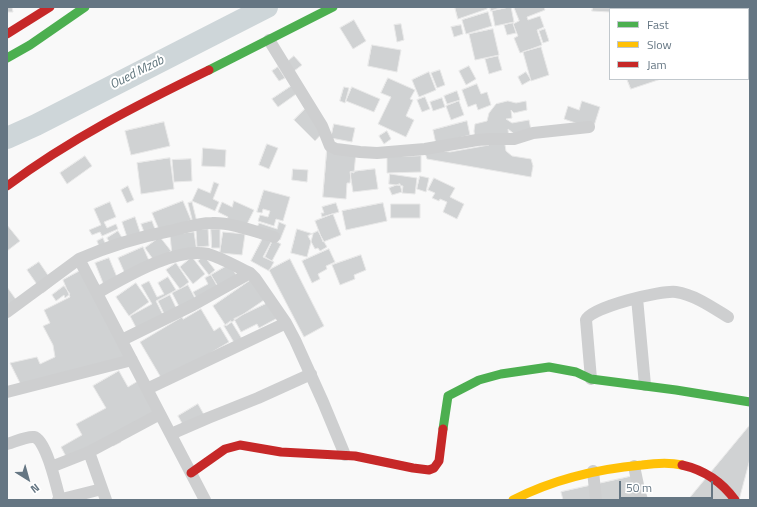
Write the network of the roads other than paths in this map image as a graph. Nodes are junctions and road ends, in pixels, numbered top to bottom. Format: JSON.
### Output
{"nodes":[{"id":1,"x":50,"y":7,"type":"edge"},
{"id":2,"x":85,"y":7,"type":"edge"},
{"id":3,"x":333,"y":7,"type":"edge"},
{"id":4,"x":7,"y":34,"type":"edge"},
{"id":5,"x":269,"y":40,"type":"junction"},
{"id":6,"x":7,"y":58,"type":"edge"},
{"id":7,"x":589,"y":127,"type":"dead end"},
{"id":8,"x":7,"y":186,"type":"edge"},
{"id":9,"x":274,"y":237,"type":"dead end"},
{"id":10,"x":79,"y":259,"type":"junction"},
{"id":11,"x":250,"y":273,"type":"junction"},
{"id":12,"x":97,"y":293,"type":"junction"},
{"id":13,"x":637,"y":298,"type":"junction"},
{"id":14,"x":7,"y":312,"type":"edge"},
{"id":15,"x":728,"y":318,"type":"dead end"},
{"id":16,"x":286,"y":323,"type":"junction"},
{"id":17,"x":122,"y":340,"type":"junction"},
{"id":18,"x":132,"y":360,"type":"junction"},
{"id":19,"x":311,"y":374,"type":"junction"},
{"id":20,"x":591,"y":379,"type":"junction"},
{"id":21,"x":645,"y":385,"type":"junction"},
{"id":22,"x":147,"y":389,"type":"junction"},
{"id":23,"x":7,"y":392,"type":"edge"},
{"id":24,"x":750,"y":402,"type":"edge"},
{"id":25,"x":160,"y":414,"type":"junction"},
{"id":26,"x":171,"y":434,"type":"junction"},
{"id":27,"x":7,"y":444,"type":"edge"},
{"id":28,"x":89,"y":452,"type":"junction"},
{"id":29,"x":345,"y":455,"type":"junction"},
{"id":30,"x":634,"y":466,"type":"junction"},
{"id":31,"x":51,"y":467,"type":"junction"},
{"id":32,"x":593,"y":471,"type":"junction"},
{"id":33,"x":191,"y":473,"type":"junction"},
{"id":34,"x":104,"y":494,"type":"edge"},
{"id":35,"x":59,"y":500,"type":"edge"},
{"id":36,"x":205,"y":500,"type":"edge"},
{"id":37,"x":513,"y":500,"type":"edge"},
{"id":38,"x":596,"y":500,"type":"edge"},
{"id":39,"x":642,"y":500,"type":"edge"},
{"id":40,"x":735,"y":500,"type":"edge"}],
"edges":[{"from":1,"to":4,"type":"street"},
{"from":2,"to":6,"type":"street"},
{"from":3,"to":5,"type":"street"},
{"from":5,"to":7,"type":"street"},
{"from":5,"to":8,"type":"street"},
{"from":9,"to":10,"type":"street"},
{"from":10,"to":12,"type":"street"},
{"from":10,"to":14,"type":"street"},
{"from":11,"to":12,"type":"street"},
{"from":11,"to":16,"type":"street"},
{"from":11,"to":17,"type":"street"},
{"from":12,"to":17,"type":"street"},
{"from":13,"to":15,"type":"street"},
{"from":13,"to":20,"type":"street"},
{"from":13,"to":21,"type":"street"},
{"from":16,"to":19,"type":"street"},
{"from":16,"to":22,"type":"street"},
{"from":17,"to":18,"type":"street"},
{"from":18,"to":22,"type":"street"},
{"from":18,"to":23,"type":"street"},
{"from":19,"to":26,"type":"street"},
{"from":19,"to":29,"type":"street"},
{"from":20,"to":21,"type":"street"},
{"from":20,"to":29,"type":"street"},
{"from":21,"to":24,"type":"street"},
{"from":22,"to":25,"type":"street"},
{"from":25,"to":26,"type":"street"},
{"from":25,"to":28,"type":"street"},
{"from":26,"to":33,"type":"street"},
{"from":27,"to":31,"type":"street"},
{"from":28,"to":31,"type":"street"},
{"from":28,"to":34,"type":"street"},
{"from":29,"to":33,"type":"street"},
{"from":30,"to":32,"type":"street"},
{"from":30,"to":39,"type":"street"},
{"from":30,"to":40,"type":"street"},
{"from":31,"to":35,"type":"street"},
{"from":32,"to":37,"type":"street"},
{"from":32,"to":38,"type":"street"},
{"from":33,"to":36,"type":"street"},
{"from":34,"to":35,"type":"street"}]}
